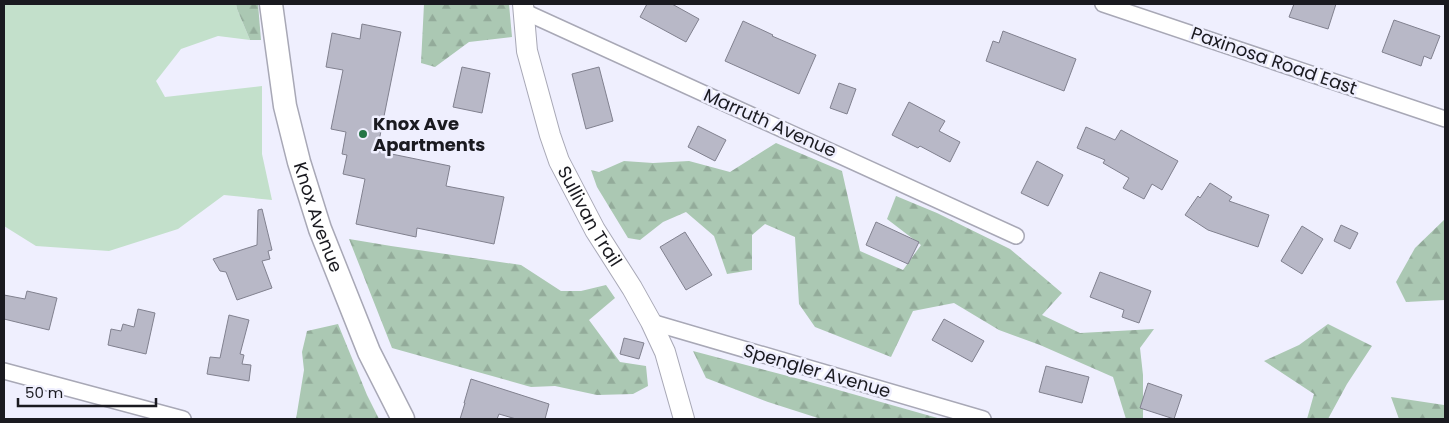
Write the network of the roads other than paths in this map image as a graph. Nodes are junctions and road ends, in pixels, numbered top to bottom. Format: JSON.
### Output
{"nodes":[{"id":1,"x":271,"y":4,"type":"edge"},
{"id":2,"x":1103,"y":4,"type":"edge"},
{"id":3,"x":523,"y":7,"type":"edge"},
{"id":4,"x":1445,"y":119,"type":"edge"},
{"id":5,"x":1016,"y":236,"type":"dead end"},
{"id":6,"x":651,"y":322,"type":"junction"},
{"id":7,"x":4,"y":371,"type":"edge"},
{"id":8,"x":183,"y":419,"type":"edge"},
{"id":9,"x":403,"y":419,"type":"edge"},
{"id":10,"x":684,"y":419,"type":"edge"},
{"id":11,"x":983,"y":419,"type":"edge"}],
"edges":[{"from":1,"to":9,"type":"main road","name":"Knox Avenue"},
{"from":2,"to":4,"type":"street","name":"Paxinosa Road East"},
{"from":3,"to":5,"type":"street","name":"Marruth Avenue"},
{"from":3,"to":6,"type":"street","name":"Sullivan Trail"},
{"from":6,"to":10,"type":"street","name":"Sullivan Trail"},
{"from":6,"to":11,"type":"street","name":"Spengler Avenue"},
{"from":7,"to":8,"type":"street"}]}
